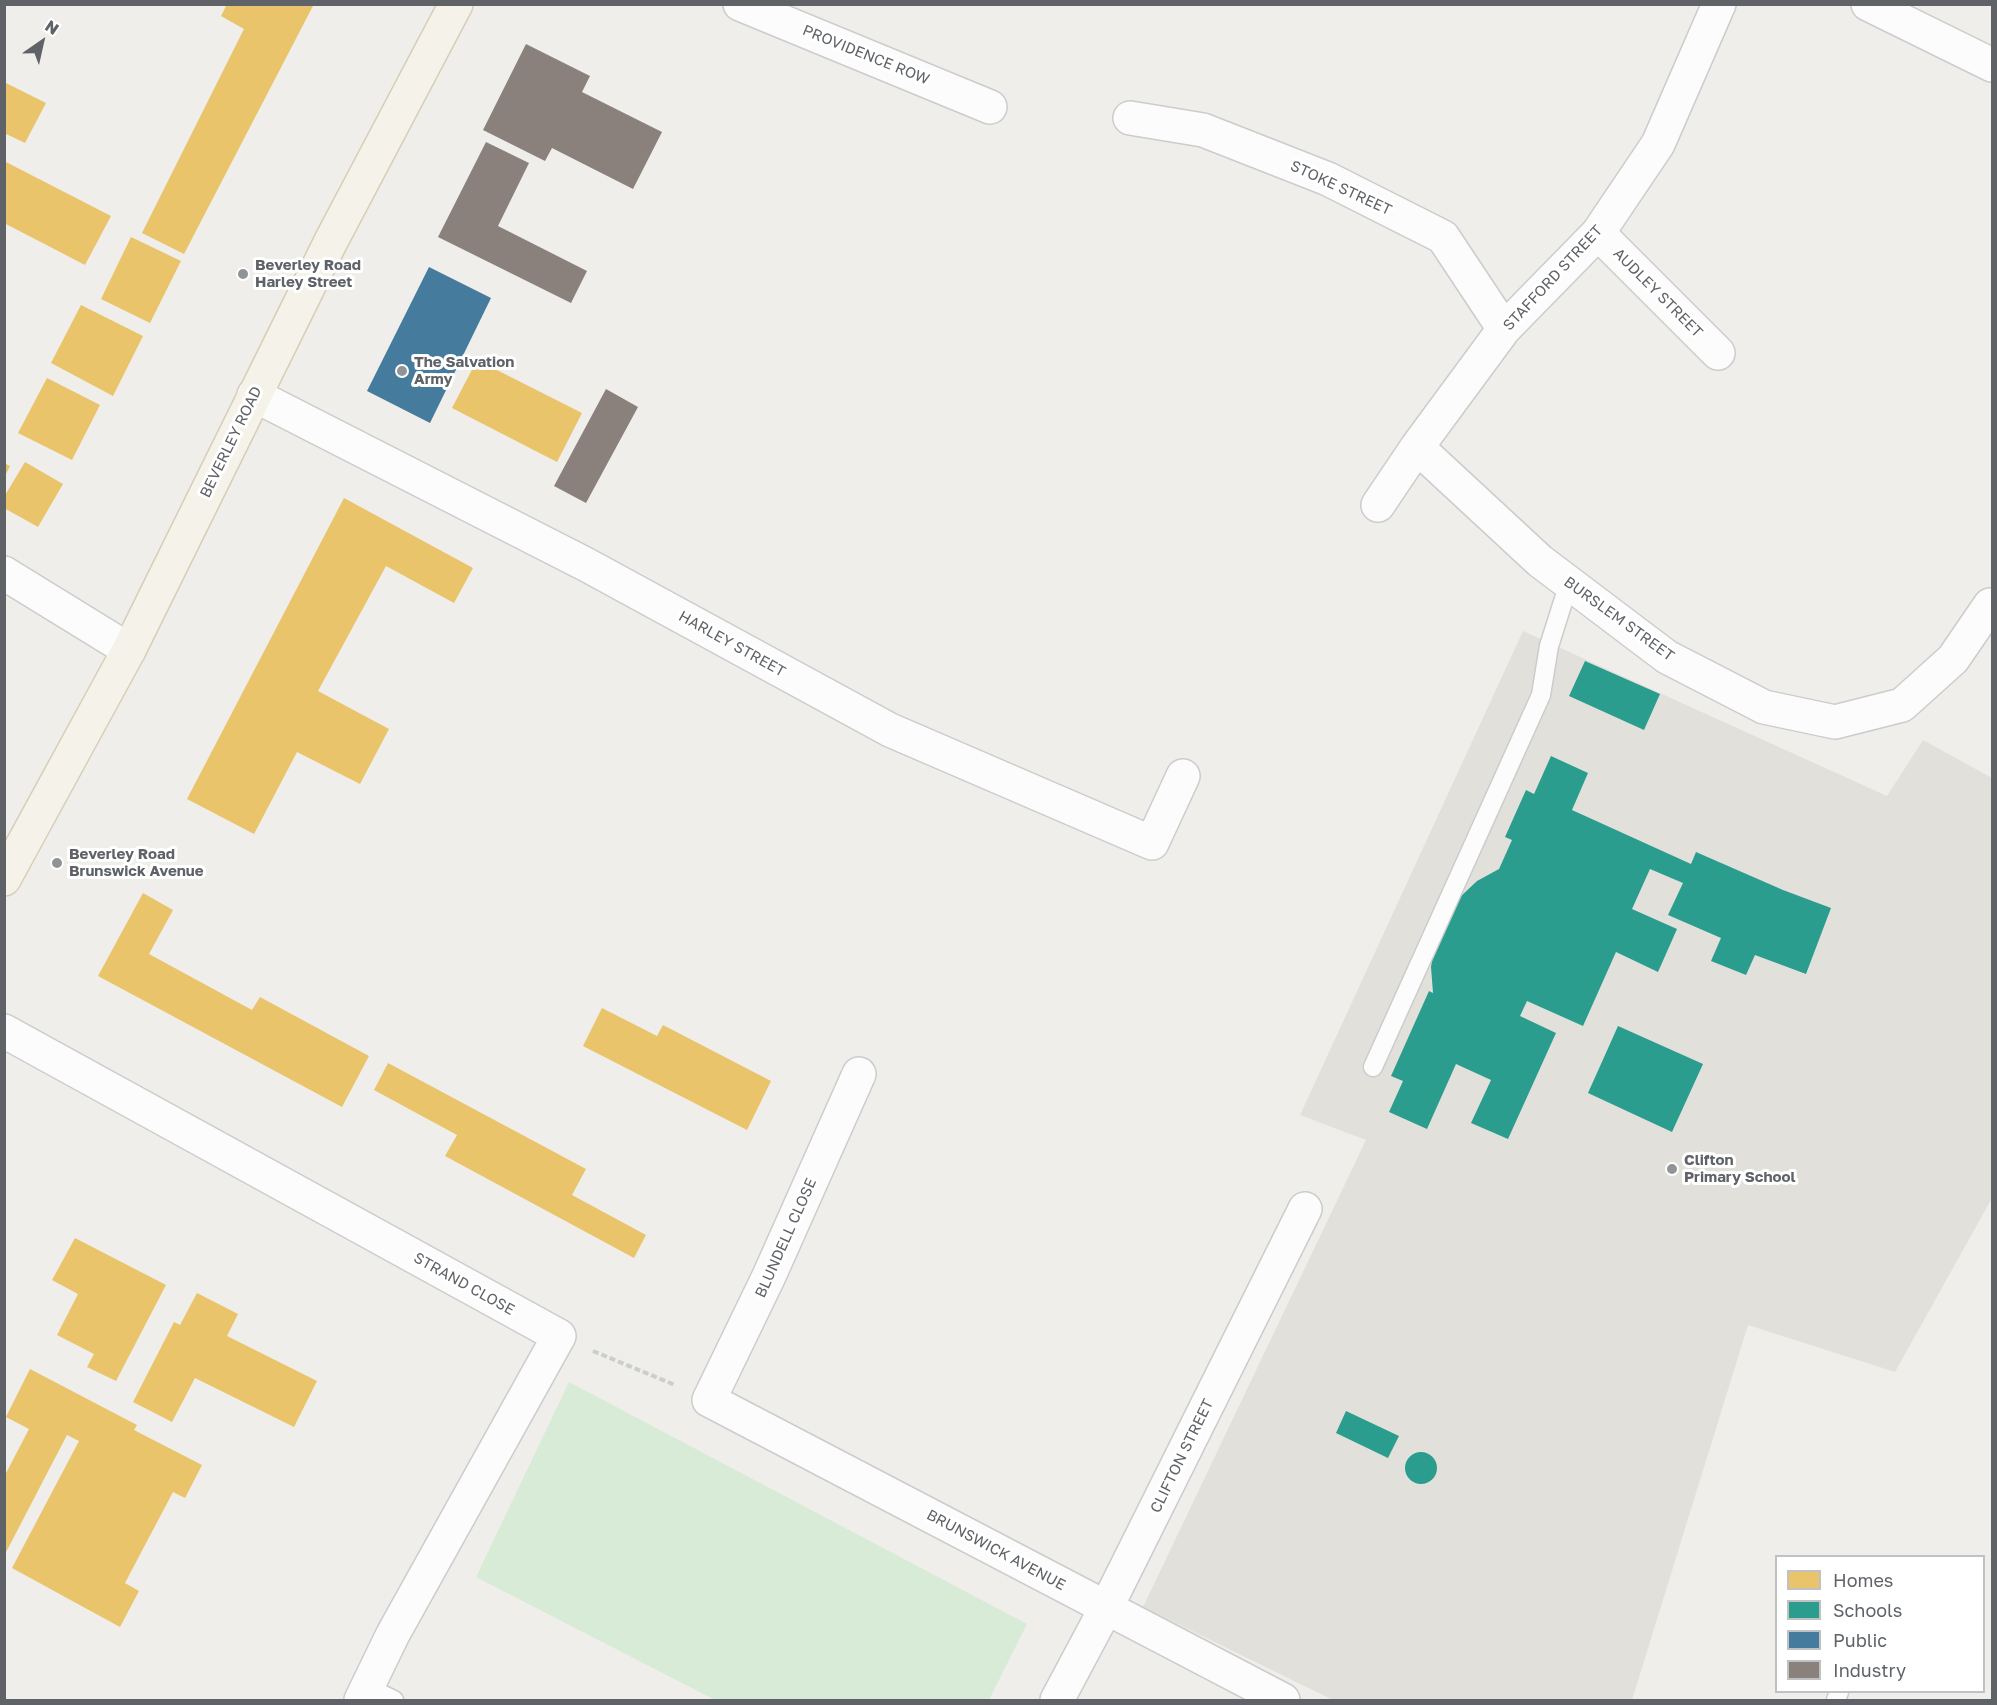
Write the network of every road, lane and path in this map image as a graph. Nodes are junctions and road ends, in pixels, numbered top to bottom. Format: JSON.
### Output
{"nodes":[{"id":1,"x":456,"y":4,"type":"edge"},
{"id":2,"x":740,"y":4,"type":"edge"},
{"id":3,"x":1719,"y":4,"type":"edge"},
{"id":4,"x":1868,"y":4,"type":"edge"},
{"id":5,"x":1992,"y":65,"type":"edge"},
{"id":6,"x":990,"y":107,"type":"dead end"},
{"id":7,"x":1130,"y":118,"type":"dead end"},
{"id":8,"x":1598,"y":232,"type":"junction"},
{"id":9,"x":1504,"y":329,"type":"junction"},
{"id":10,"x":1718,"y":353,"type":"dead end"},
{"id":11,"x":254,"y":395,"type":"junction"},
{"id":12,"x":1417,"y":447,"type":"junction"},
{"id":13,"x":1378,"y":505,"type":"dead end"},
{"id":14,"x":4,"y":573,"type":"edge"},
{"id":15,"x":1569,"y":583,"type":"junction"},
{"id":16,"x":1989,"y":605,"type":"dead end"},
{"id":17,"x":129,"y":650,"type":"junction"},
{"id":18,"x":1183,"y":776,"type":"dead end"},
{"id":19,"x":4,"y":879,"type":"edge"},
{"id":20,"x":4,"y":1031,"type":"edge"},
{"id":21,"x":1373,"y":1068,"type":"dead end"},
{"id":22,"x":859,"y":1074,"type":"dead end"},
{"id":23,"x":1305,"y":1209,"type":"dead end"},
{"id":24,"x":559,"y":1336,"type":"junction"},
{"id":25,"x":709,"y":1400,"type":"junction"},
{"id":26,"x":1107,"y":1608,"type":"junction"},
{"id":27,"x":374,"y":1696,"type":"edge"},
{"id":28,"x":1057,"y":1701,"type":"edge"},
{"id":29,"x":1283,"y":1701,"type":"edge"}],
"edges":[{"from":1,"to":11,"type":"main road","name":"BEVERLEY ROAD"},
{"from":2,"to":6,"type":"street","name":"PROVIDENCE ROW"},
{"from":3,"to":8,"type":"street","name":"STAFFORD STREET"},
{"from":4,"to":5,"type":"street"},
{"from":7,"to":9,"type":"street","name":"STOKE STREET"},
{"from":8,"to":9,"type":"street","name":"STAFFORD STREET"},
{"from":8,"to":10,"type":"street","name":"AUDLEY STREET"},
{"from":9,"to":12,"type":"street","name":"STAFFORD STREET"},
{"from":11,"to":17,"type":"main road","name":"BEVERLEY ROAD"},
{"from":11,"to":18,"type":"street","name":"HARLEY STREET"},
{"from":12,"to":13,"type":"street","name":"STAFFORD STREET"},
{"from":12,"to":15,"type":"street","name":"BURSLEM STREET"},
{"from":14,"to":17,"type":"street"},
{"from":15,"to":16,"type":"street","name":"BURSLEM STREET"},
{"from":15,"to":21,"type":"lane"},
{"from":17,"to":19,"type":"main road","name":"BEVERLEY ROAD"},
{"from":20,"to":24,"type":"street","name":"STRAND CLOSE"},
{"from":22,"to":25,"type":"street","name":"BLUNDELL CLOSE"},
{"from":23,"to":26,"type":"street","name":"CLIFTON STREET"},
{"from":24,"to":25,"type":"path"},
{"from":24,"to":27,"type":"street"},
{"from":25,"to":26,"type":"street","name":"BRUNSWICK AVENUE"},
{"from":26,"to":28,"type":"street","name":"CLIFTON STREET"},
{"from":26,"to":29,"type":"street","name":"BRUNSWICK AVENUE"}]}
